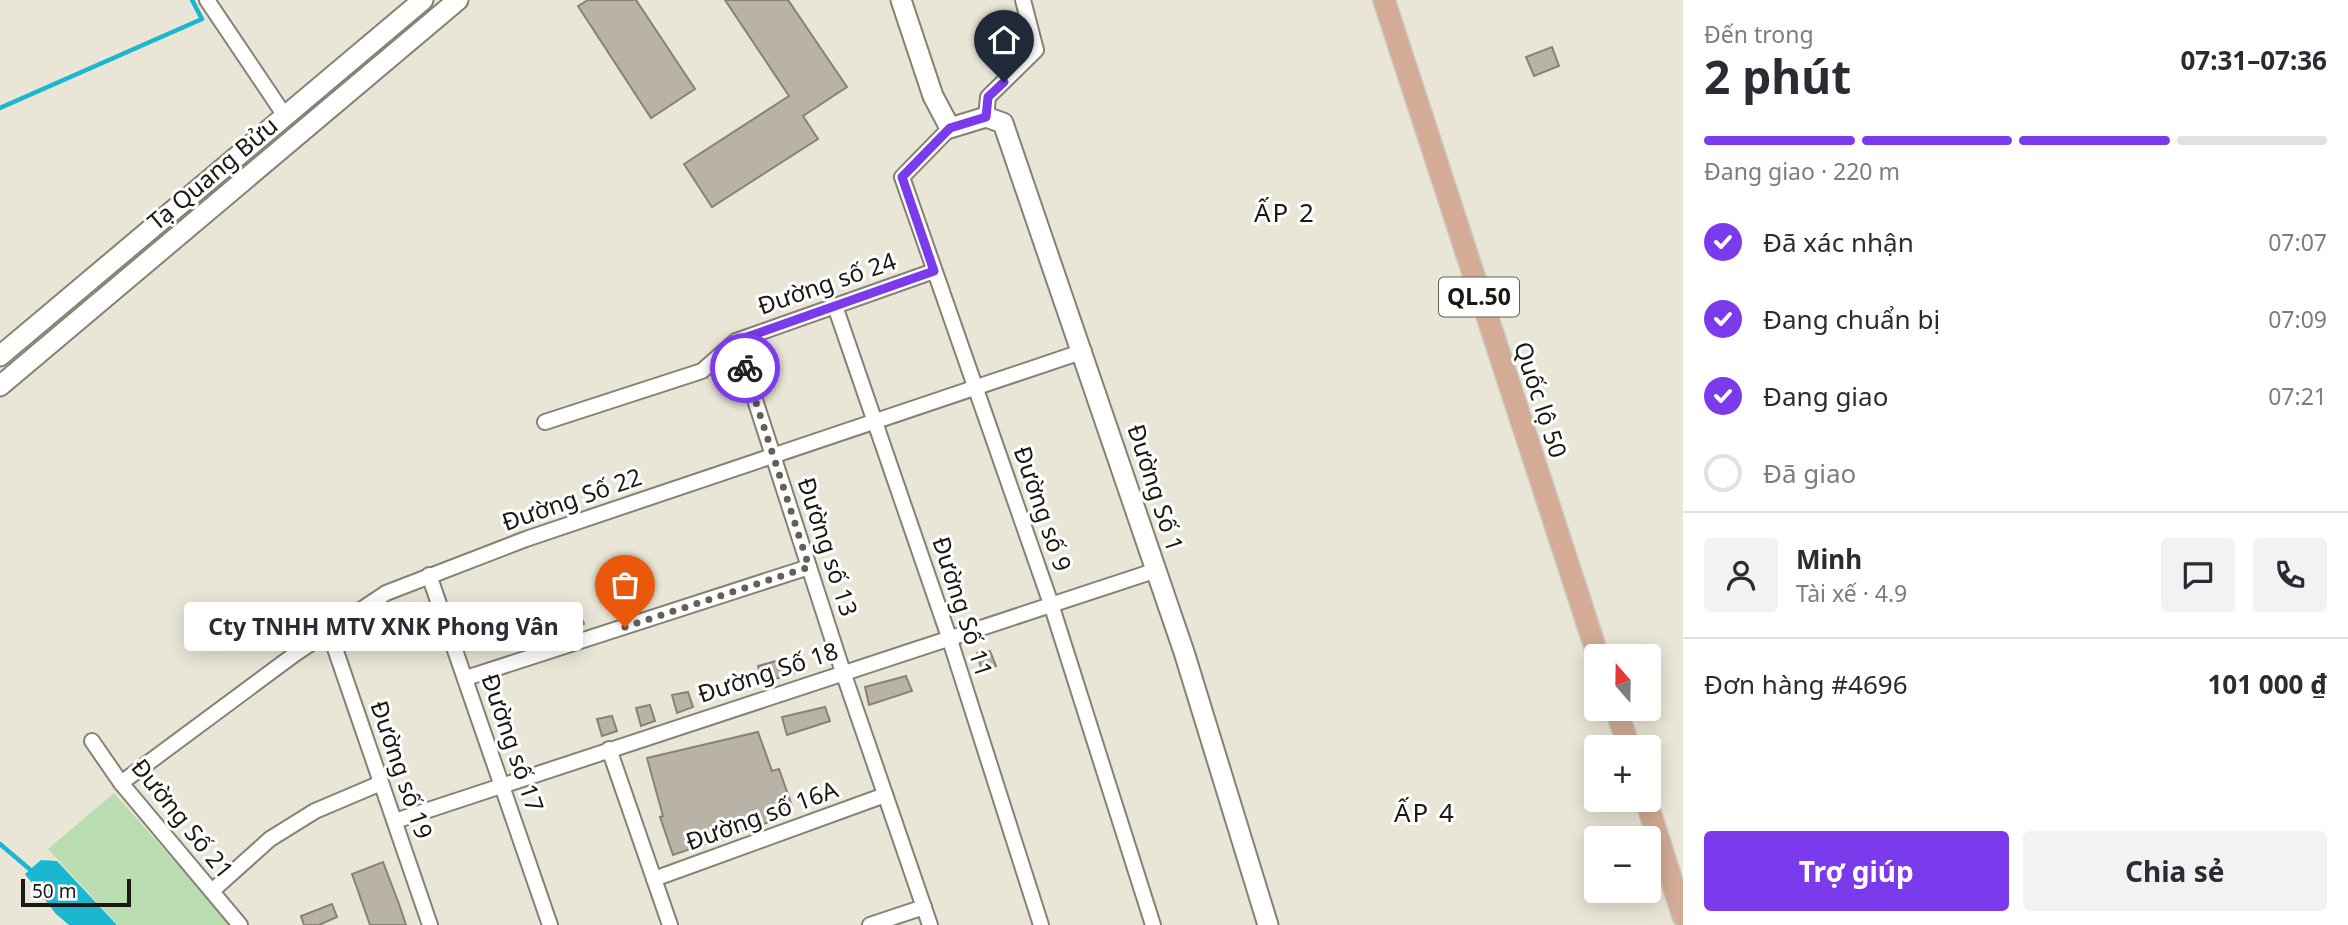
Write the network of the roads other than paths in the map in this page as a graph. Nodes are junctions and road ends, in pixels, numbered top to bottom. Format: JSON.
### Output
{"nodes":[{"id":1,"x":207,"y":0,"type":"edge"},
{"id":2,"x":423,"y":0,"type":"edge"},
{"id":3,"x":458,"y":0,"type":"edge"},
{"id":4,"x":901,"y":0,"type":"edge"},
{"id":5,"x":1023,"y":0,"type":"edge"},
{"id":6,"x":1384,"y":0,"type":"edge"},
{"id":7,"x":285,"y":116,"type":"junction"},
{"id":8,"x":986,"y":117,"type":"junction"},
{"id":9,"x":950,"y":128,"type":"junction"},
{"id":10,"x":228,"y":164,"type":"junction"},
{"id":11,"x":243,"y":181,"type":"junction"},
{"id":12,"x":934,"y":271,"type":"junction"},
{"id":13,"x":835,"y":306,"type":"junction"},
{"id":14,"x":736,"y":341,"type":"junction"},
{"id":15,"x":1084,"y":351,"type":"junction"},
{"id":16,"x":0,"y":356,"type":"edge"},
{"id":17,"x":0,"y":386,"type":"edge"},
{"id":18,"x":975,"y":386,"type":"junction"},
{"id":19,"x":874,"y":419,"type":"junction"},
{"id":20,"x":545,"y":422,"type":"dead end"},
{"id":21,"x":774,"y":457,"type":"junction"},
{"id":22,"x":809,"y":567,"type":"junction"},
{"id":23,"x":1157,"y":570,"type":"junction"},
{"id":24,"x":429,"y":575,"type":"junction"},
{"id":25,"x":1051,"y":604,"type":"junction"},
{"id":26,"x":329,"y":631,"type":"junction"},
{"id":27,"x":949,"y":638,"type":"junction"},
{"id":28,"x":1594,"y":644,"type":"edge"},
{"id":29,"x":843,"y":672,"type":"junction"},
{"id":30,"x":466,"y":678,"type":"junction"},
{"id":31,"x":92,"y":741,"type":"dead end"},
{"id":32,"x":609,"y":748,"type":"junction"},
{"id":33,"x":121,"y":783,"type":"junction"},
{"id":34,"x":381,"y":783,"type":"junction"},
{"id":35,"x":502,"y":785,"type":"junction"},
{"id":36,"x":885,"y":795,"type":"junction"},
{"id":37,"x":1650,"y":812,"type":"edge"},
{"id":38,"x":395,"y":821,"type":"junction"},
{"id":39,"x":654,"y":879,"type":"junction"},
{"id":40,"x":212,"y":891,"type":"junction"},
{"id":41,"x":924,"y":907,"type":"junction"},
{"id":42,"x":1683,"y":916,"type":"edge"},
{"id":43,"x":240,"y":925,"type":"edge"},
{"id":44,"x":430,"y":925,"type":"edge"},
{"id":45,"x":550,"y":925,"type":"edge"},
{"id":46,"x":670,"y":925,"type":"edge"},
{"id":47,"x":870,"y":925,"type":"edge"},
{"id":48,"x":930,"y":925,"type":"edge"},
{"id":49,"x":1041,"y":925,"type":"edge"},
{"id":50,"x":1153,"y":925,"type":"edge"},
{"id":51,"x":1268,"y":925,"type":"edge"}],
"edges":[{"from":1,"to":7,"type":"street"},
{"from":2,"to":7,"type":"street","name":"Tạ Quang Bửu"},
{"from":3,"to":11,"type":"street","name":"Tạ Quang Bửu"},
{"from":4,"to":9,"type":"street"},
{"from":5,"to":8,"type":"street"},
{"from":6,"to":28,"type":"main road","name":"Quốc lộ 50","number":"QL.50"},
{"from":7,"to":10,"type":"street","name":"Tạ Quang Bửu"},
{"from":8,"to":9,"type":"street"},
{"from":8,"to":15,"type":"street","name":"Đường Số 1"},
{"from":9,"to":12,"type":"street","name":"Đường số 9"},
{"from":10,"to":11,"type":"street"},
{"from":10,"to":16,"type":"street","name":"Tạ Quang Bửu"},
{"from":11,"to":17,"type":"street","name":"Tạ Quang Bửu"},
{"from":12,"to":13,"type":"street","name":"Đường số 24"},
{"from":12,"to":18,"type":"street","name":"Đường số 9"},
{"from":13,"to":14,"type":"street","name":"Đường số 24"},
{"from":13,"to":19,"type":"street","name":"Đường Số 11"},
{"from":14,"to":20,"type":"street","name":"Đường số 24"},
{"from":14,"to":21,"type":"street","name":"Đường số 13"},
{"from":15,"to":18,"type":"street","name":"Đường Số 22"},
{"from":15,"to":23,"type":"street","name":"Đường Số 1"},
{"from":18,"to":19,"type":"street","name":"Đường Số 22"},
{"from":18,"to":25,"type":"street","name":"Đường số 9"},
{"from":19,"to":21,"type":"street","name":"Đường Số 22"},
{"from":19,"to":27,"type":"street","name":"Đường Số 11"},
{"from":21,"to":22,"type":"street","name":"Đường số 13"},
{"from":21,"to":24,"type":"street","name":"Đường Số 22"},
{"from":22,"to":29,"type":"street","name":"Đường số 13"},
{"from":22,"to":30,"type":"street"},
{"from":23,"to":25,"type":"street","name":"Đường Số 18"},
{"from":23,"to":51,"type":"street","name":"Đường Số 1"},
{"from":24,"to":26,"type":"street","name":"Đường Số 22"},
{"from":24,"to":30,"type":"street","name":"Đường số 17"},
{"from":25,"to":27,"type":"street","name":"Đường Số 18"},
{"from":25,"to":50,"type":"street","name":"Đường số 9"},
{"from":26,"to":33,"type":"street","name":"Đường Số 22"},
{"from":26,"to":34,"type":"street","name":"Đường số 19"},
{"from":27,"to":29,"type":"street","name":"Đường Số 18"},
{"from":27,"to":49,"type":"street","name":"Đường Số 11"},
{"from":29,"to":32,"type":"street","name":"Đường Số 18"},
{"from":29,"to":36,"type":"street","name":"Đường số 13"},
{"from":30,"to":35,"type":"street","name":"Đường số 17"},
{"from":31,"to":33,"type":"street","name":"Đường Số 21"},
{"from":32,"to":35,"type":"street","name":"Đường Số 18"},
{"from":32,"to":39,"type":"street"},
{"from":33,"to":40,"type":"street","name":"Đường Số 21"},
{"from":34,"to":38,"type":"street","name":"Đường số 19"},
{"from":34,"to":40,"type":"street"},
{"from":35,"to":38,"type":"street","name":"Đường Số 18"},
{"from":35,"to":45,"type":"street","name":"Đường số 17"},
{"from":36,"to":39,"type":"street","name":"Đường số 16A"},
{"from":36,"to":41,"type":"street","name":"Đường số 13"},
{"from":37,"to":42,"type":"main road"},
{"from":38,"to":44,"type":"street","name":"Đường số 19"},
{"from":39,"to":46,"type":"street"},
{"from":40,"to":43,"type":"street","name":"Đường Số 21"},
{"from":41,"to":47,"type":"street"},
{"from":41,"to":48,"type":"street","name":"Đường số 13"}]}
